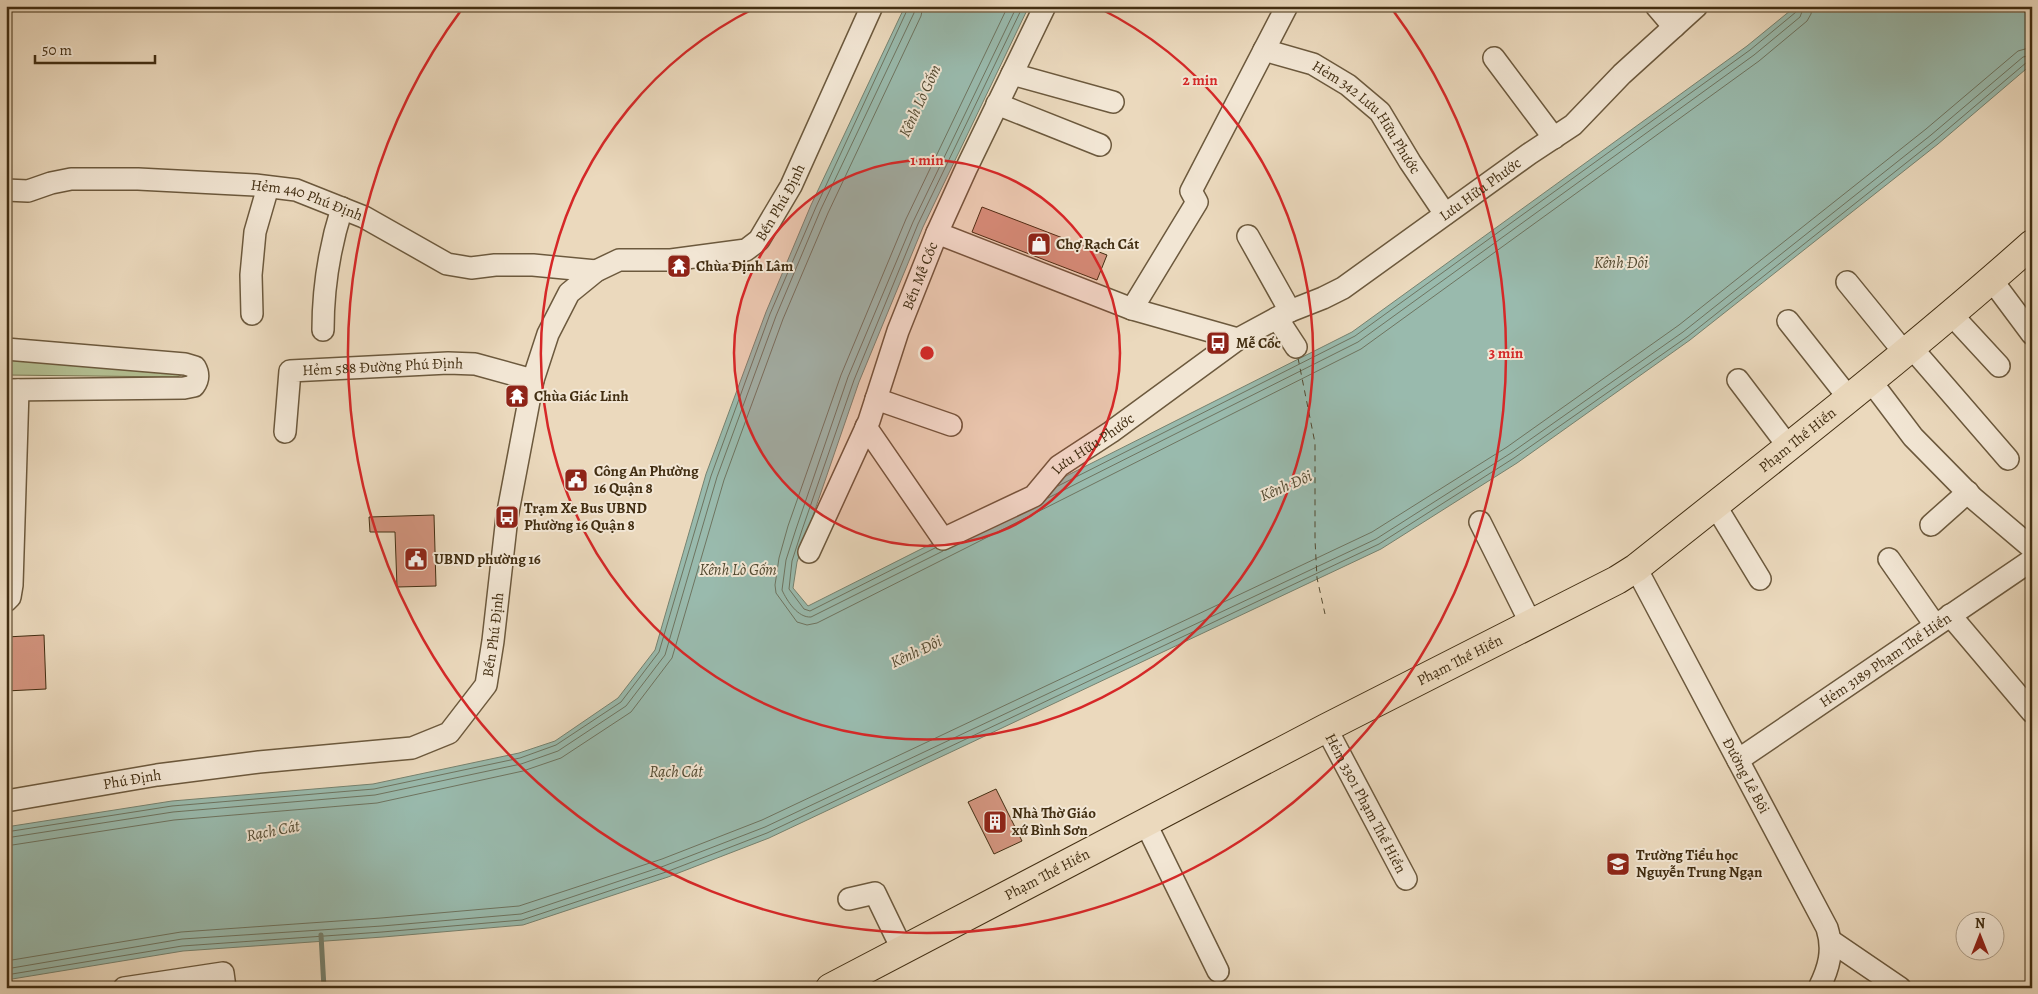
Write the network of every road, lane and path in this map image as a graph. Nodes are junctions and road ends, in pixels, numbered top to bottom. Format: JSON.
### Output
{"nodes":[{"id":1,"x":872,"y":6,"type":"edge"},
{"id":2,"x":1045,"y":6,"type":"edge"},
{"id":3,"x":1287,"y":6,"type":"edge"},
{"id":4,"x":1656,"y":6,"type":"edge"},
{"id":5,"x":1697,"y":6,"type":"edge"},
{"id":6,"x":1674,"y":28,"type":"junction"},
{"id":7,"x":1264,"y":50,"type":"junction"},
{"id":8,"x":1494,"y":58,"type":"dead end"},
{"id":9,"x":1012,"y":74,"type":"junction"},
{"id":10,"x":1113,"y":102,"type":"dead end"},
{"id":11,"x":997,"y":104,"type":"junction"},
{"id":12,"x":1554,"y":138,"type":"junction"},
{"id":13,"x":1100,"y":145,"type":"dead end"},
{"id":14,"x":268,"y":186,"type":"junction"},
{"id":15,"x":6,"y":190,"type":"edge"},
{"id":16,"x":342,"y":208,"type":"junction"},
{"id":17,"x":1445,"y":214,"type":"junction"},
{"id":18,"x":937,"y":233,"type":"junction"},
{"id":19,"x":1248,"y":236,"type":"dead end"},
{"id":20,"x":2031,"y":245,"type":"edge"},
{"id":21,"x":596,"y":270,"type":"junction"},
{"id":22,"x":1991,"y":279,"type":"junction"},
{"id":23,"x":1847,"y":282,"type":"dead end"},
{"id":24,"x":1132,"y":309,"type":"junction"},
{"id":25,"x":1950,"y":313,"type":"junction"},
{"id":26,"x":252,"y":314,"type":"dead end"},
{"id":27,"x":1284,"y":314,"type":"junction"},
{"id":28,"x":1788,"y":321,"type":"dead end"},
{"id":29,"x":323,"y":330,"type":"dead end"},
{"id":30,"x":2032,"y":334,"type":"edge"},
{"id":31,"x":1238,"y":339,"type":"junction"},
{"id":32,"x":1296,"y":347,"type":"dead end"},
{"id":33,"x":6,"y":349,"type":"edge"},
{"id":34,"x":1907,"y":350,"type":"junction"},
{"id":35,"x":1999,"y":366,"type":"dead end"},
{"id":36,"x":533,"y":380,"type":"junction"},
{"id":37,"x":1738,"y":380,"type":"dead end"},
{"id":38,"x":1870,"y":380,"type":"junction"},
{"id":39,"x":12,"y":390,"type":"edge"},
{"id":40,"x":1848,"y":397,"type":"junction"},
{"id":41,"x":876,"y":399,"type":"junction"},
{"id":42,"x":952,"y":425,"type":"dead end"},
{"id":43,"x":866,"y":428,"type":"junction"},
{"id":44,"x":285,"y":432,"type":"dead end"},
{"id":45,"x":1788,"y":446,"type":"junction"},
{"id":46,"x":2008,"y":459,"type":"dead end"},
{"id":47,"x":1968,"y":492,"type":"junction"},
{"id":48,"x":1715,"y":505,"type":"junction"},
{"id":49,"x":1480,"y":522,"type":"dead end"},
{"id":50,"x":1932,"y":525,"type":"dead end"},
{"id":51,"x":2032,"y":548,"type":"edge"},
{"id":52,"x":810,"y":552,"type":"dead end"},
{"id":53,"x":1889,"y":559,"type":"dead end"},
{"id":54,"x":2032,"y":560,"type":"edge"},
{"id":55,"x":1636,"y":568,"type":"junction"},
{"id":56,"x":1760,"y":579,"type":"dead end"},
{"id":57,"x":6,"y":601,"type":"edge"},
{"id":58,"x":1943,"y":620,"type":"junction"},
{"id":59,"x":1531,"y":624,"type":"junction"},
{"id":60,"x":2032,"y":712,"type":"edge"},
{"id":61,"x":1326,"y":728,"type":"junction"},
{"id":62,"x":1738,"y":760,"type":"junction"},
{"id":63,"x":258,"y":762,"type":"joint"},
{"id":64,"x":6,"y":801,"type":"edge"},
{"id":65,"x":1145,"y":822,"type":"junction"},
{"id":66,"x":1406,"y":879,"type":"dead end"},
{"id":67,"x":849,"y":900,"type":"dead end"},
{"id":68,"x":1831,"y":941,"type":"junction"},
{"id":69,"x":903,"y":951,"type":"junction"},
{"id":70,"x":1218,"y":971,"type":"dead end"},
{"id":71,"x":124,"y":988,"type":"edge"},
{"id":72,"x":225,"y":988,"type":"edge"},
{"id":73,"x":830,"y":988,"type":"edge"},
{"id":74,"x":1819,"y":988,"type":"edge"},
{"id":75,"x":1900,"y":988,"type":"edge"}],
"edges":[{"from":1,"to":21,"type":"street","name":"Bến Phú Định"},
{"from":2,"to":9,"type":"street","name":"Bến Mễ Cốc"},
{"from":3,"to":7,"type":"street"},
{"from":4,"to":6,"type":"street"},
{"from":5,"to":6,"type":"street","name":"Lưu Hữu Phước"},
{"from":6,"to":12,"type":"street","name":"Lưu Hữu Phước"},
{"from":7,"to":17,"type":"street","name":"Hẻm 342 Lưu Hữu Phước"},
{"from":7,"to":24,"type":"street"},
{"from":8,"to":12,"type":"street"},
{"from":9,"to":10,"type":"street"},
{"from":9,"to":11,"type":"street","name":"Bến Mễ Cốc"},
{"from":11,"to":13,"type":"street"},
{"from":11,"to":18,"type":"street","name":"Bến Mễ Cốc"},
{"from":12,"to":17,"type":"street","name":"Lưu Hữu Phước"},
{"from":14,"to":15,"type":"street","name":"Hẻm 440 Phú Định"},
{"from":14,"to":16,"type":"street","name":"Hẻm 440 Phú Định"},
{"from":14,"to":26,"type":"street"},
{"from":16,"to":21,"type":"street","name":"Hẻm 440 Phú Định"},
{"from":16,"to":29,"type":"street"},
{"from":17,"to":27,"type":"street","name":"Lưu Hữu Phước"},
{"from":18,"to":24,"type":"street"},
{"from":18,"to":41,"type":"street","name":"Bến Mễ Cốc"},
{"from":19,"to":27,"type":"street"},
{"from":20,"to":22,"type":"main road","name":"Phạm Thế Hiển"},
{"from":21,"to":36,"type":"street","name":"Bến Phú Định"},
{"from":22,"to":25,"type":"main road","name":"Phạm Thế Hiển"},
{"from":22,"to":30,"type":"street"},
{"from":23,"to":34,"type":"street"},
{"from":24,"to":31,"type":"street"},
{"from":25,"to":34,"type":"main road","name":"Phạm Thế Hiển"},
{"from":25,"to":35,"type":"street"},
{"from":27,"to":31,"type":"street","name":"Lưu Hữu Phước"},
{"from":27,"to":32,"type":"street"},
{"from":28,"to":40,"type":"street"},
{"from":31,"to":43,"type":"street","name":"Lưu Hữu Phước"},
{"from":33,"to":39,"type":"street"},
{"from":34,"to":38,"type":"main road","name":"Phạm Thế Hiển"},
{"from":34,"to":46,"type":"street"},
{"from":36,"to":44,"type":"street","name":"Hẻm 588 Đường Phú Định"},
{"from":36,"to":63,"type":"street","name":"Bến Phú Định"},
{"from":37,"to":45,"type":"street"},
{"from":38,"to":40,"type":"main road","name":"Phạm Thế Hiển"},
{"from":38,"to":47,"type":"street"},
{"from":39,"to":57,"type":"street"},
{"from":40,"to":45,"type":"main road","name":"Phạm Thế Hiển"},
{"from":41,"to":42,"type":"street"},
{"from":41,"to":43,"type":"street","name":"Bến Mễ Cốc"},
{"from":43,"to":52,"type":"street","name":"Bến Mễ Cốc"},
{"from":45,"to":48,"type":"main road","name":"Phạm Thế Hiển"},
{"from":47,"to":50,"type":"street"},
{"from":47,"to":51,"type":"street"},
{"from":48,"to":55,"type":"main road","name":"Phạm Thế Hiển"},
{"from":48,"to":56,"type":"street"},
{"from":49,"to":59,"type":"street"},
{"from":53,"to":58,"type":"street"},
{"from":54,"to":58,"type":"street","name":"Hẻm 3189 Phạm Thế Hiển"},
{"from":55,"to":59,"type":"main road","name":"Phạm Thế Hiển"},
{"from":55,"to":62,"type":"street","name":"Đường Lê Bôi"},
{"from":58,"to":60,"type":"street"},
{"from":58,"to":62,"type":"street","name":"Hẻm 3189 Phạm Thế Hiển"},
{"from":59,"to":61,"type":"main road","name":"Phạm Thế Hiển"},
{"from":61,"to":65,"type":"main road","name":"Phạm Thế Hiển"},
{"from":61,"to":66,"type":"street","name":"Hẻm 3301 Phạm Thế Hiển"},
{"from":62,"to":68,"type":"street","name":"Đường Lê Bôi"},
{"from":63,"to":64,"type":"street","name":"Phú Định"},
{"from":65,"to":69,"type":"main road","name":"Phạm Thế Hiển"},
{"from":65,"to":70,"type":"street"},
{"from":67,"to":69,"type":"street"},
{"from":68,"to":74,"type":"street","name":"Đường Lê Bôi"},
{"from":68,"to":75,"type":"street"},
{"from":69,"to":73,"type":"main road","name":"Phạm Thế Hiển"},
{"from":71,"to":72,"type":"street"}]}
